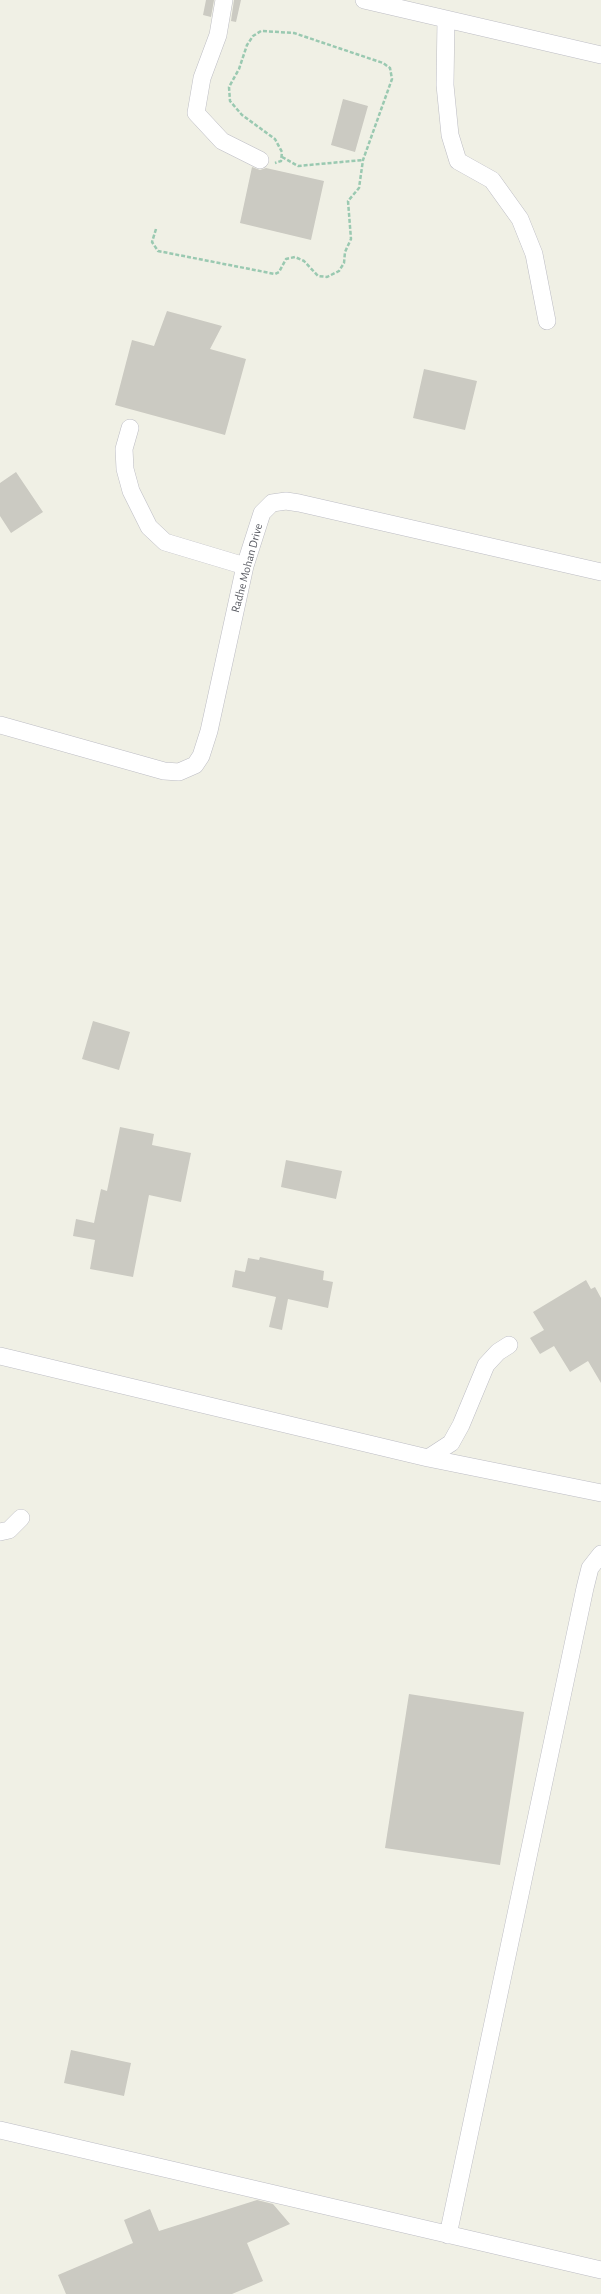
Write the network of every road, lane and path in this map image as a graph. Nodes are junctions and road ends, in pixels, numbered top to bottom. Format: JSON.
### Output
{"nodes":[{"id":1,"x":224,"y":0,"type":"edge"},
{"id":2,"x":364,"y":0,"type":"edge"},
{"id":3,"x":446,"y":19,"type":"junction"},
{"id":4,"x":601,"y":56,"type":"edge"},
{"id":5,"x":282,"y":157,"type":"junction"},
{"id":6,"x":260,"y":160,"type":"joint"},
{"id":7,"x":363,"y":160,"type":"junction"},
{"id":8,"x":156,"y":229,"type":"dead end"},
{"id":9,"x":547,"y":321,"type":"dead end"},
{"id":10,"x":130,"y":428,"type":"dead end"},
{"id":11,"x":245,"y":566,"type":"junction"},
{"id":12,"x":601,"y":572,"type":"edge"},
{"id":13,"x":0,"y":724,"type":"edge"},
{"id":14,"x":509,"y":1345,"type":"dead end"},
{"id":15,"x":0,"y":1356,"type":"edge"},
{"id":16,"x":428,"y":1458,"type":"junction"},
{"id":17,"x":601,"y":1493,"type":"edge"},
{"id":18,"x":21,"y":1518,"type":"dead end"},
{"id":19,"x":0,"y":1532,"type":"edge"},
{"id":20,"x":601,"y":1554,"type":"edge"},
{"id":21,"x":0,"y":2130,"type":"edge"},
{"id":22,"x":448,"y":2235,"type":"junction"},
{"id":23,"x":601,"y":2270,"type":"edge"}],
"edges":[{"from":1,"to":6,"type":"street"},
{"from":2,"to":3,"type":"street"},
{"from":3,"to":4,"type":"street"},
{"from":3,"to":9,"type":"street"},
{"from":5,"to":6,"type":"path"},
{"from":5,"to":7,"type":"path"},
{"from":5,"to":7,"type":"path"},
{"from":7,"to":8,"type":"path"},
{"from":10,"to":11,"type":"street"},
{"from":11,"to":12,"type":"street","name":"Radhe Mohan Drive"},
{"from":11,"to":13,"type":"street","name":"Radhe Mohan Drive"},
{"from":14,"to":16,"type":"street"},
{"from":15,"to":16,"type":"street"},
{"from":16,"to":17,"type":"street"},
{"from":18,"to":19,"type":"street"},
{"from":20,"to":22,"type":"street"},
{"from":21,"to":22,"type":"street"},
{"from":22,"to":23,"type":"street"}]}
